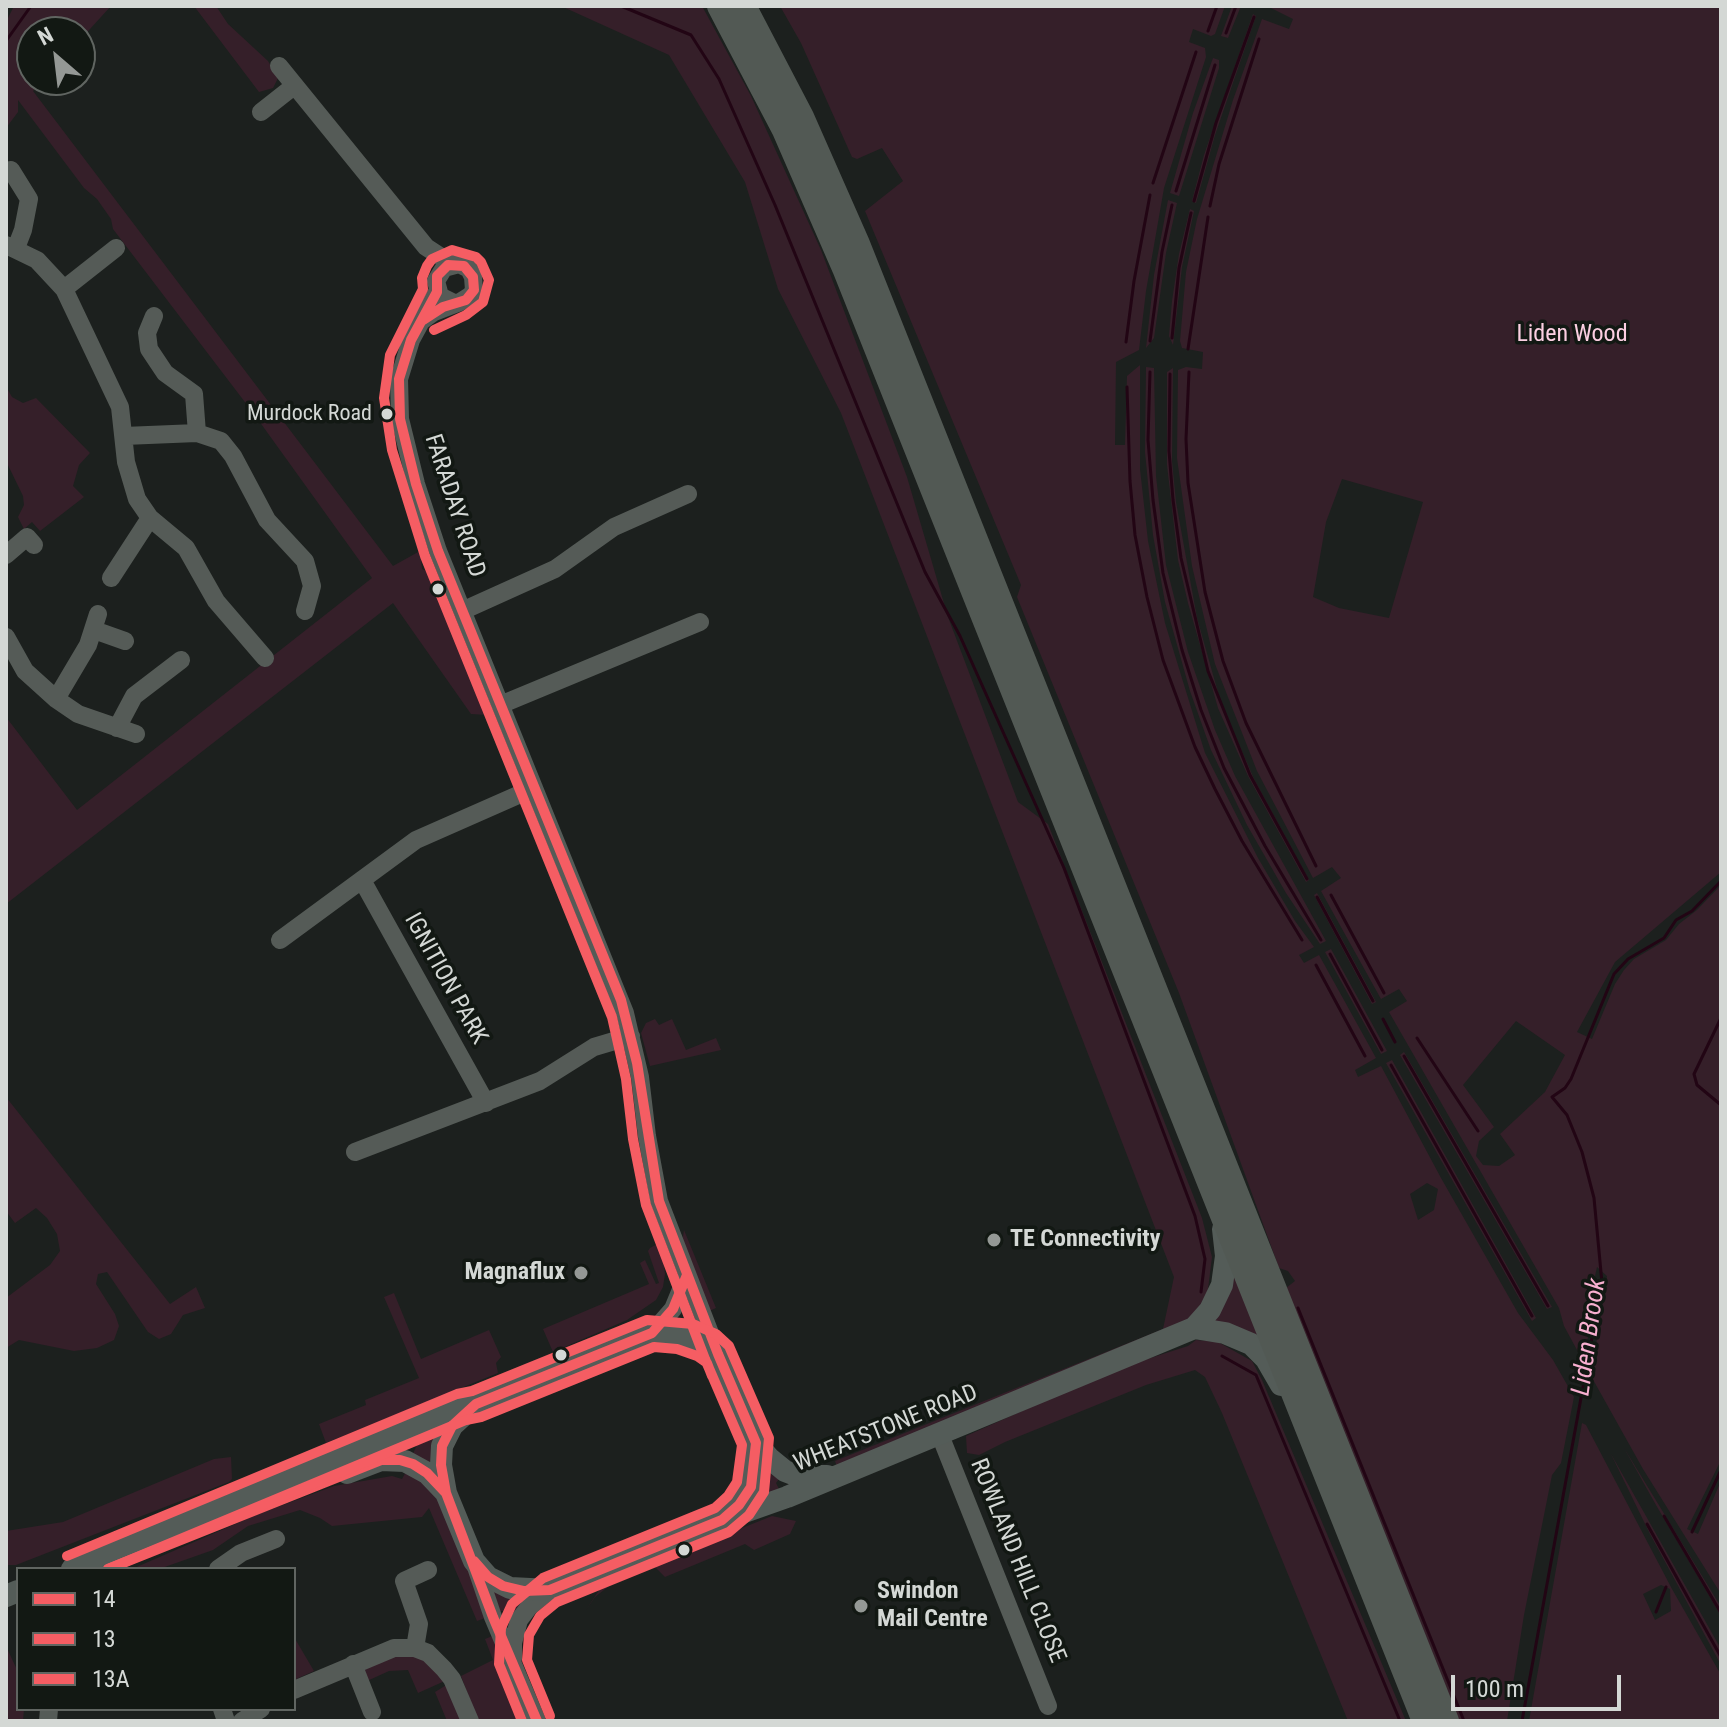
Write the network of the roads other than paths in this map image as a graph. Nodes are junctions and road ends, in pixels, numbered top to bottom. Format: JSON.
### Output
{"nodes":[{"id":1,"x":720,"y":6,"type":"edge"},
{"id":2,"x":743,"y":6,"type":"edge"},
{"id":3,"x":279,"y":66,"type":"dead end"},
{"id":4,"x":294,"y":86,"type":"junction"},
{"id":5,"x":261,"y":112,"type":"dead end"},
{"id":6,"x":11,"y":170,"type":"dead end"},
{"id":7,"x":11,"y":247,"type":"edge"},
{"id":8,"x":426,"y":247,"type":"junction"},
{"id":9,"x":116,"y":248,"type":"dead end"},
{"id":10,"x":452,"y":264,"type":"junction"},
{"id":11,"x":437,"y":284,"type":"junction"},
{"id":12,"x":64,"y":289,"type":"junction"},
{"id":13,"x":454,"y":303,"type":"junction"},
{"id":14,"x":423,"y":320,"type":"junction"},
{"id":15,"x":145,"y":323,"type":"dead end"},
{"id":16,"x":197,"y":433,"type":"junction"},
{"id":17,"x":124,"y":436,"type":"junction"},
{"id":18,"x":688,"y":494,"type":"dead end"},
{"id":19,"x":150,"y":518,"type":"junction"},
{"id":20,"x":34,"y":545,"type":"dead end"},
{"id":21,"x":6,"y":555,"type":"edge"},
{"id":22,"x":111,"y":569,"type":"dead end"},
{"id":23,"x":312,"y":603,"type":"dead end"},
{"id":24,"x":462,"y":611,"type":"junction"},
{"id":25,"x":700,"y":622,"type":"dead end"},
{"id":26,"x":6,"y":637,"type":"edge"},
{"id":27,"x":125,"y":641,"type":"dead end"},
{"id":28,"x":265,"y":658,"type":"dead end"},
{"id":29,"x":181,"y":660,"type":"dead end"},
{"id":30,"x":56,"y":699,"type":"junction"},
{"id":31,"x":500,"y":705,"type":"junction"},
{"id":32,"x":117,"y":728,"type":"junction"},
{"id":33,"x":136,"y":734,"type":"dead end"},
{"id":34,"x":534,"y":788,"type":"junction"},
{"id":35,"x":362,"y":880,"type":"junction"},
{"id":36,"x":280,"y":940,"type":"dead end"},
{"id":37,"x":631,"y":1036,"type":"junction"},
{"id":38,"x":486,"y":1103,"type":"junction"},
{"id":39,"x":355,"y":1152,"type":"dead end"},
{"id":40,"x":1222,"y":1210,"type":"junction"},
{"id":41,"x":687,"y":1275,"type":"junction"},
{"id":42,"x":1194,"y":1328,"type":"junction"},
{"id":43,"x":652,"y":1333,"type":"junction"},
{"id":44,"x":718,"y":1354,"type":"junction"},
{"id":45,"x":476,"y":1404,"type":"junction"},
{"id":46,"x":940,"y":1435,"type":"junction"},
{"id":47,"x":1312,"y":1438,"type":"junction"},
{"id":48,"x":756,"y":1443,"type":"junction"},
{"id":49,"x":842,"y":1474,"type":"junction"},
{"id":50,"x":446,"y":1493,"type":"junction"},
{"id":51,"x":722,"y":1520,"type":"junction"},
{"id":52,"x":276,"y":1539,"type":"dead end"},
{"id":53,"x":474,"y":1561,"type":"junction"},
{"id":54,"x":77,"y":1567,"type":"edge"},
{"id":55,"x":113,"y":1567,"type":"edge"},
{"id":56,"x":221,"y":1567,"type":"edge"},
{"id":57,"x":428,"y":1570,"type":"dead end"},
{"id":58,"x":550,"y":1590,"type":"junction"},
{"id":59,"x":415,"y":1648,"type":"junction"},
{"id":60,"x":513,"y":1662,"type":"junction"},
{"id":61,"x":353,"y":1664,"type":"junction"},
{"id":62,"x":296,"y":1689,"type":"edge"},
{"id":63,"x":1048,"y":1706,"type":"dead end"},
{"id":64,"x":372,"y":1712,"type":"dead end"},
{"id":65,"x":470,"y":1721,"type":"edge"},
{"id":66,"x":537,"y":1721,"type":"edge"},
{"id":67,"x":1425,"y":1721,"type":"edge"},
{"id":68,"x":1446,"y":1721,"type":"edge"}],
"edges":[{"from":1,"to":40,"type":"highway"},
{"from":2,"to":68,"type":"highway"},
{"from":3,"to":4,"type":"street"},
{"from":4,"to":5,"type":"street"},
{"from":4,"to":8,"type":"street"},
{"from":6,"to":7,"type":"street"},
{"from":7,"to":12,"type":"street"},
{"from":8,"to":10,"type":"street"},
{"from":8,"to":11,"type":"street"},
{"from":9,"to":12,"type":"street"},
{"from":10,"to":11,"type":"street"},
{"from":10,"to":13,"type":"street"},
{"from":11,"to":13,"type":"street"},
{"from":11,"to":14,"type":"street","name":"FARADAY ROAD"},
{"from":12,"to":17,"type":"street"},
{"from":13,"to":14,"type":"street"},
{"from":14,"to":24,"type":"street","name":"FARADAY ROAD"},
{"from":15,"to":16,"type":"street"},
{"from":16,"to":17,"type":"street"},
{"from":16,"to":23,"type":"street"},
{"from":17,"to":19,"type":"street"},
{"from":18,"to":24,"type":"street"},
{"from":19,"to":22,"type":"street"},
{"from":19,"to":28,"type":"street"},
{"from":20,"to":21,"type":"street"},
{"from":24,"to":31,"type":"street","name":"FARADAY ROAD"},
{"from":25,"to":31,"type":"street"},
{"from":26,"to":30,"type":"street"},
{"from":27,"to":30,"type":"street"},
{"from":29,"to":32,"type":"street"},
{"from":30,"to":32,"type":"street"},
{"from":31,"to":34,"type":"street","name":"FARADAY ROAD"},
{"from":32,"to":33,"type":"street"},
{"from":34,"to":35,"type":"street"},
{"from":34,"to":37,"type":"street","name":"FARADAY ROAD"},
{"from":35,"to":36,"type":"street"},
{"from":35,"to":38,"type":"street","name":"IGNITION PARK"},
{"from":37,"to":38,"type":"street"},
{"from":37,"to":41,"type":"street","name":"FARADAY ROAD"},
{"from":38,"to":39,"type":"street"},
{"from":40,"to":42,"type":"main road"},
{"from":40,"to":47,"type":"highway"},
{"from":41,"to":43,"type":"street"},
{"from":41,"to":44,"type":"street","name":"FARADAY ROAD"},
{"from":42,"to":46,"type":"main road","name":"WHEATSTONE ROAD"},
{"from":42,"to":47,"type":"main road"},
{"from":43,"to":44,"type":"main road"},
{"from":43,"to":45,"type":"main road"},
{"from":44,"to":48,"type":"main road","name":"FARADAY ROAD"},
{"from":45,"to":50,"type":"main road"},
{"from":45,"to":54,"type":"main road"},
{"from":46,"to":49,"type":"main road","name":"WHEATSTONE ROAD"},
{"from":46,"to":63,"type":"street","name":"ROWLAND HILL CLOSE"},
{"from":47,"to":67,"type":"highway"},
{"from":48,"to":49,"type":"main road","name":"FARADAY ROAD"},
{"from":48,"to":51,"type":"main road","name":"FARADAY ROAD"},
{"from":49,"to":51,"type":"main road","name":"WHEATSTONE ROAD"},
{"from":50,"to":53,"type":"main road"},
{"from":50,"to":55,"type":"main road"},
{"from":51,"to":58,"type":"main road","name":"WHEATSTONE ROAD"},
{"from":52,"to":56,"type":"street"},
{"from":53,"to":58,"type":"main road","name":"WHEATSTONE ROAD"},
{"from":53,"to":60,"type":"street"},
{"from":57,"to":59,"type":"street"},
{"from":58,"to":60,"type":"street","name":"WHEATSTONE ROAD"},
{"from":59,"to":61,"type":"street"},
{"from":59,"to":65,"type":"street"},
{"from":60,"to":66,"type":"street"},
{"from":61,"to":62,"type":"street"},
{"from":61,"to":64,"type":"street"}]}
